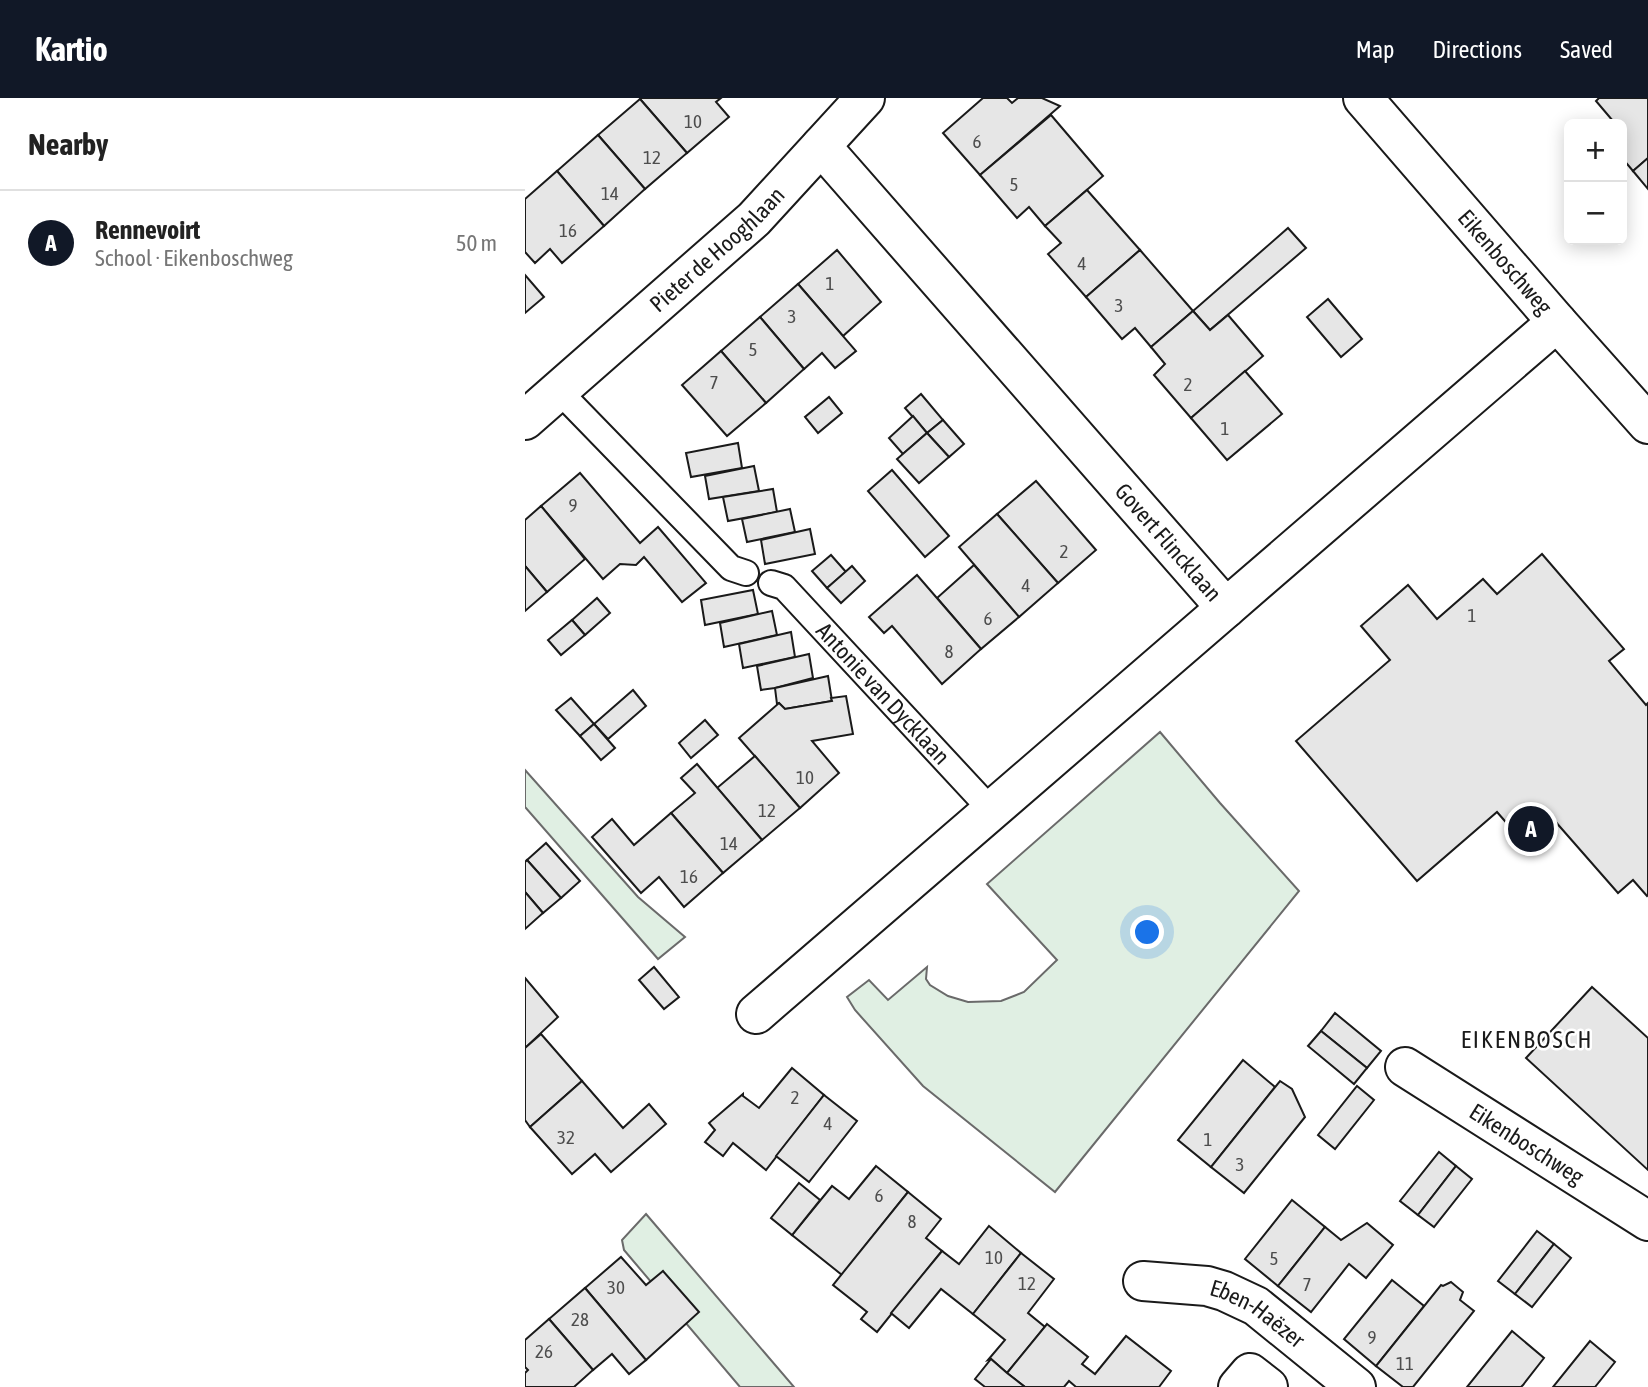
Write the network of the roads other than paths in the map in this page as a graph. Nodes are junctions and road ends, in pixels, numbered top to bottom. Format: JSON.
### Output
{"nodes":[{"id":1,"x":865,"y":98,"type":"edge"},
{"id":2,"x":1363,"y":98,"type":"edge"},
{"id":3,"x":821,"y":146,"type":"junction"},
{"id":4,"x":1557,"y":322,"type":"junction"},
{"id":5,"x":558,"y":390,"type":"junction"},
{"id":6,"x":525,"y":419,"type":"edge"},
{"id":7,"x":1648,"y":424,"type":"edge"},
{"id":8,"x":746,"y":573,"type":"dead end"},
{"id":9,"x":771,"y":583,"type":"dead end"},
{"id":10,"x":1226,"y":608,"type":"junction"},
{"id":11,"x":992,"y":811,"type":"junction"},
{"id":12,"x":756,"y":1014,"type":"dead end"},
{"id":13,"x":1405,"y":1067,"type":"dead end"},
{"id":14,"x":1648,"y":1221,"type":"edge"},
{"id":15,"x":1143,"y":1281,"type":"dead end"},
{"id":16,"x":1356,"y":1387,"type":"edge"}],
"edges":[{"from":1,"to":3,"type":"street","name":"Pieter de Hooghlaan"},
{"from":2,"to":4,"type":"street","name":"Eikenboschweg"},
{"from":3,"to":5,"type":"street","name":"Pieter de Hooghlaan"},
{"from":3,"to":10,"type":"street","name":"Govert Flincklaan"},
{"from":4,"to":7,"type":"street","name":"Eikenboschweg"},
{"from":4,"to":10,"type":"street","name":"Govert Flincklaan"},
{"from":5,"to":6,"type":"street","name":"Pieter de Hooghlaan"},
{"from":5,"to":8,"type":"lane"},
{"from":9,"to":11,"type":"lane","name":"Antonie van Dycklaan"},
{"from":10,"to":11,"type":"street"},
{"from":11,"to":12,"type":"street"},
{"from":13,"to":14,"type":"street","name":"Eikenboschweg"},
{"from":15,"to":16,"type":"street","name":"Eben-Haëzer"}]}
